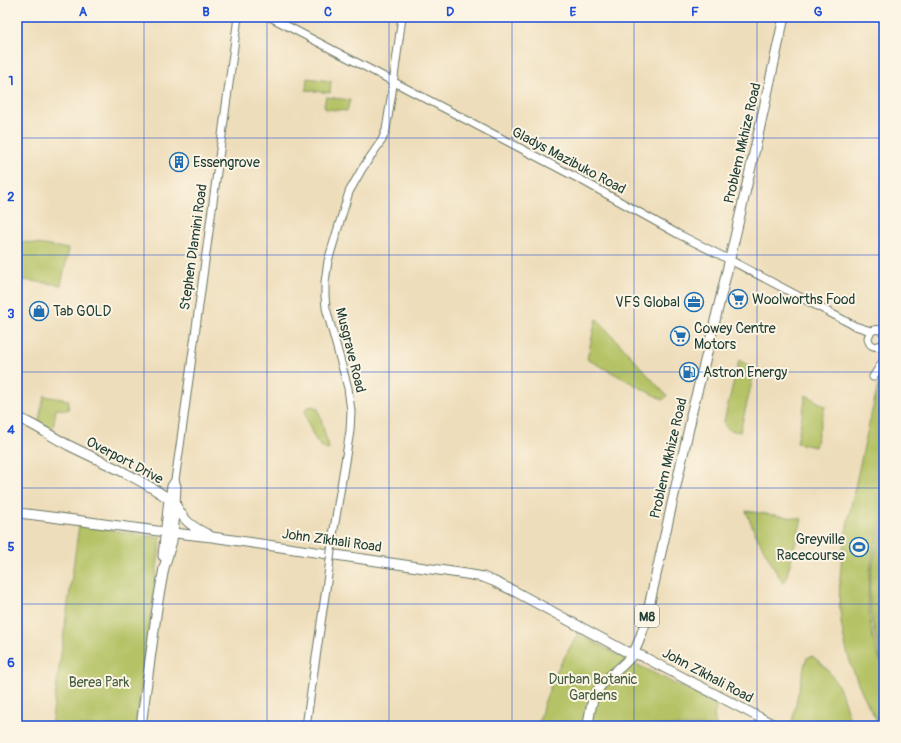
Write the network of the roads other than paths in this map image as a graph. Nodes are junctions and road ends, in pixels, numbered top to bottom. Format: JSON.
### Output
{"nodes":[{"id":1,"x":239,"y":17,"type":"edge"},
{"id":2,"x":270,"y":17,"type":"edge"},
{"id":3,"x":402,"y":17,"type":"edge"},
{"id":4,"x":784,"y":17,"type":"edge"},
{"id":5,"x":394,"y":82,"type":"junction"},
{"id":6,"x":730,"y":260,"type":"junction"},
{"id":7,"x":884,"y":333,"type":"edge"},
{"id":8,"x":870,"y":334,"type":"junction"},
{"id":9,"x":884,"y":344,"type":"edge"},
{"id":10,"x":884,"y":360,"type":"edge"},
{"id":11,"x":873,"y":377,"type":"dead end"},
{"id":12,"x":17,"y":417,"type":"edge"},
{"id":13,"x":172,"y":502,"type":"junction"},
{"id":14,"x":17,"y":513,"type":"edge"},
{"id":15,"x":169,"y":533,"type":"junction"},
{"id":16,"x":212,"y":537,"type":"junction"},
{"id":17,"x":627,"y":652,"type":"junction"},
{"id":18,"x":620,"y":667,"type":"junction"},
{"id":19,"x":142,"y":726,"type":"edge"},
{"id":20,"x":306,"y":726,"type":"edge"},
{"id":21,"x":588,"y":726,"type":"edge"},
{"id":22,"x":762,"y":726,"type":"edge"},
{"id":23,"x":776,"y":726,"type":"edge"}],
"edges":[{"from":1,"to":13,"type":"street","name":"Stephen Dlamini Road"},
{"from":2,"to":5,"type":"street","name":"Gladys Mazibuko Road"},
{"from":3,"to":5,"type":"street","name":"Musgrave Road"},
{"from":4,"to":6,"type":"main road","name":"Problem Mkhize Road","number":"M8"},
{"from":5,"to":6,"type":"street","name":"Gladys Mazibuko Road"},
{"from":5,"to":20,"type":"street","name":"Musgrave Road","bridge":true},
{"from":6,"to":8,"type":"street","name":"Gladys Mazibuko Road"},
{"from":6,"to":17,"type":"main road","name":"Problem Mkhize Road","number":"M8"},
{"from":7,"to":8,"type":"street"},
{"from":8,"to":9,"type":"street","name":"Gladys Mazibuko Road"},
{"from":10,"to":11,"type":"street"},
{"from":12,"to":13,"type":"main road","name":"Overport Drive"},
{"from":13,"to":15,"type":"main road","name":"Stephen Dlamini Road"},
{"from":13,"to":16,"type":"main road","name":"Overport Drive"},
{"from":14,"to":15,"type":"main road","name":"John Zikhali Road"},
{"from":15,"to":16,"type":"main road","name":"John Zikhali Road"},
{"from":15,"to":19,"type":"main road","name":"Stephen Dlamini Road"},
{"from":16,"to":17,"type":"main road","name":"John Zikhali Road"},
{"from":17,"to":18,"type":"main road","name":"Problem Mkhize Road","number":"M8"},
{"from":17,"to":18,"type":"main road"},
{"from":17,"to":22,"type":"main road","name":"John Zikhali Road"},
{"from":17,"to":23,"type":"main road","name":"John Zikhali Road"},
{"from":18,"to":21,"type":"main road","name":"Problem Mkhize Road","number":"M8"}]}
